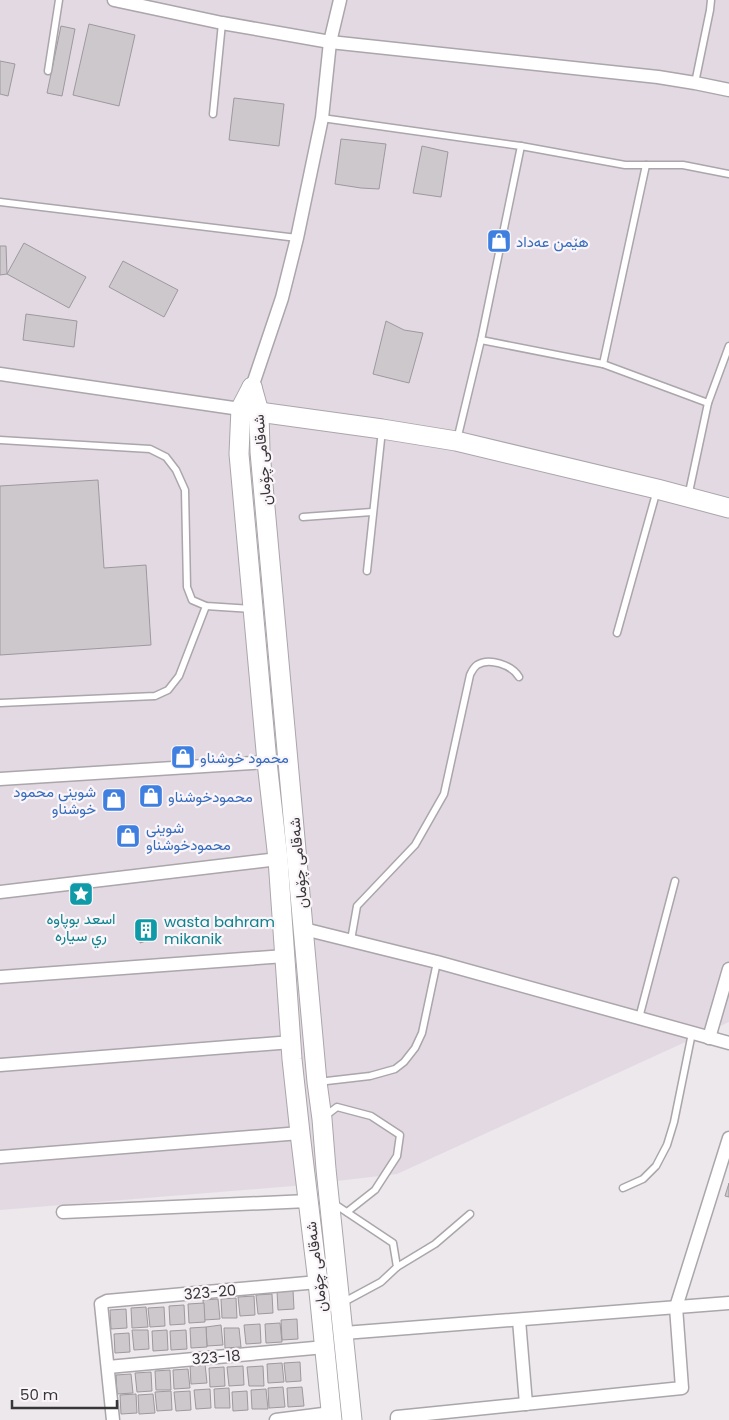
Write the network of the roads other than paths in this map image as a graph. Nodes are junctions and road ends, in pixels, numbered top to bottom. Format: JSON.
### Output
{"nodes":[{"id":1,"x":59,"y":0,"type":"edge"},
{"id":2,"x":114,"y":0,"type":"edge"},
{"id":3,"x":340,"y":0,"type":"edge"},
{"id":4,"x":711,"y":0,"type":"edge"},
{"id":5,"x":222,"y":23,"type":"junction"},
{"id":6,"x":330,"y":42,"type":"junction"},
{"id":7,"x":48,"y":71,"type":"dead end"},
{"id":8,"x":695,"y":83,"type":"junction"},
{"id":9,"x":729,"y":90,"type":"edge"},
{"id":10,"x":213,"y":114,"type":"dead end"},
{"id":11,"x":322,"y":118,"type":"junction"},
{"id":12,"x":521,"y":146,"type":"junction"},
{"id":13,"x":646,"y":165,"type":"junction"},
{"id":14,"x":729,"y":174,"type":"edge"},
{"id":15,"x":0,"y":202,"type":"edge"},
{"id":16,"x":297,"y":238,"type":"junction"},
{"id":17,"x":481,"y":340,"type":"junction"},
{"id":18,"x":729,"y":346,"type":"edge"},
{"id":19,"x":603,"y":364,"type":"junction"},
{"id":20,"x":0,"y":374,"type":"edge"},
{"id":21,"x":252,"y":387,"type":"joint"},
{"id":22,"x":708,"y":403,"type":"junction"},
{"id":23,"x":250,"y":410,"type":"junction"},
{"id":24,"x":382,"y":429,"type":"junction"},
{"id":25,"x":0,"y":440,"type":"edge"},
{"id":26,"x":456,"y":441,"type":"junction"},
{"id":27,"x":260,"y":452,"type":"junction"},
{"id":28,"x":239,"y":454,"type":"junction"},
{"id":29,"x":657,"y":489,"type":"junction"},
{"id":30,"x":688,"y":498,"type":"junction"},
{"id":31,"x":729,"y":508,"type":"edge"},
{"id":32,"x":372,"y":512,"type":"junction"},
{"id":33,"x":304,"y":517,"type":"dead end"},
{"id":34,"x":367,"y":571,"type":"dead end"},
{"id":35,"x":206,"y":606,"type":"junction"},
{"id":36,"x":253,"y":609,"type":"junction"},
{"id":37,"x":617,"y":633,"type":"dead end"},
{"id":38,"x":519,"y":677,"type":"dead end"},
{"id":39,"x":0,"y":703,"type":"edge"},
{"id":40,"x":267,"y":762,"type":"junction"},
{"id":41,"x":0,"y":779,"type":"edge"},
{"id":42,"x":278,"y":859,"type":"junction"},
{"id":43,"x":675,"y":881,"type":"dead end"},
{"id":44,"x":0,"y":892,"type":"edge"},
{"id":45,"x":304,"y":928,"type":"junction"},
{"id":46,"x":351,"y":940,"type":"junction"},
{"id":47,"x":285,"y":956,"type":"junction"},
{"id":48,"x":437,"y":962,"type":"junction"},
{"id":49,"x":729,"y":969,"type":"edge"},
{"id":50,"x":0,"y":977,"type":"edge"},
{"id":51,"x":639,"y":1018,"type":"junction"},
{"id":52,"x":692,"y":1033,"type":"junction"},
{"id":53,"x":709,"y":1038,"type":"junction"},
{"id":54,"x":292,"y":1042,"type":"junction"},
{"id":55,"x":729,"y":1043,"type":"edge"},
{"id":56,"x":0,"y":1065,"type":"edge"},
{"id":57,"x":317,"y":1082,"type":"junction"},
{"id":58,"x":322,"y":1119,"type":"junction"},
{"id":59,"x":300,"y":1133,"type":"junction"},
{"id":60,"x":729,"y":1138,"type":"edge"},
{"id":61,"x":0,"y":1157,"type":"edge"},
{"id":62,"x":326,"y":1169,"type":"junction"},
{"id":63,"x":304,"y":1171,"type":"junction"},
{"id":64,"x":623,"y":1188,"type":"dead end"},
{"id":65,"x":330,"y":1200,"type":"junction"},
{"id":66,"x":308,"y":1201,"type":"junction"},
{"id":67,"x":63,"y":1212,"type":"dead end"},
{"id":68,"x":347,"y":1212,"type":"junction"},
{"id":69,"x":470,"y":1214,"type":"dead end"},
{"id":70,"x":397,"y":1267,"type":"junction"},
{"id":71,"x":318,"y":1282,"type":"junction"},
{"id":72,"x":340,"y":1303,"type":"junction"},
{"id":73,"x":729,"y":1303,"type":"edge"},
{"id":74,"x":676,"y":1307,"type":"junction"},
{"id":75,"x":519,"y":1320,"type":"junction"},
{"id":76,"x":344,"y":1333,"type":"junction"},
{"id":77,"x":325,"y":1347,"type":"junction"},
{"id":78,"x":108,"y":1367,"type":"junction"},
{"id":79,"x":526,"y":1404,"type":"junction"},
{"id":80,"x":482,"y":1414,"type":"edge"},
{"id":81,"x":332,"y":1417,"type":"edge"},
{"id":82,"x":113,"y":1420,"type":"edge"},
{"id":83,"x":276,"y":1420,"type":"edge"},
{"id":84,"x":352,"y":1420,"type":"edge"},
{"id":85,"x":397,"y":1420,"type":"edge"}],
"edges":[{"from":1,"to":7,"type":"lane"},
{"from":2,"to":5,"type":"street"},
{"from":3,"to":6,"type":"street"},
{"from":4,"to":8,"type":"lane"},
{"from":5,"to":6,"type":"street"},
{"from":5,"to":10,"type":"lane"},
{"from":6,"to":8,"type":"street"},
{"from":6,"to":11,"type":"street"},
{"from":8,"to":9,"type":"street"},
{"from":11,"to":12,"type":"lane"},
{"from":11,"to":16,"type":"street"},
{"from":12,"to":13,"type":"lane"},
{"from":12,"to":17,"type":"lane"},
{"from":13,"to":14,"type":"lane"},
{"from":13,"to":19,"type":"lane"},
{"from":15,"to":16,"type":"lane"},
{"from":16,"to":21,"type":"street"},
{"from":17,"to":19,"type":"lane"},
{"from":17,"to":26,"type":"lane"},
{"from":18,"to":22,"type":"lane"},
{"from":19,"to":22,"type":"lane"},
{"from":20,"to":23,"type":"street"},
{"from":21,"to":23,"type":"street","name":"شەقامی چۆمان"},
{"from":22,"to":30,"type":"lane"},
{"from":23,"to":24,"type":"street"},
{"from":23,"to":27,"type":"street","name":"شەقامی چۆمان"},
{"from":23,"to":28,"type":"street","name":"شەقامی چۆمان"},
{"from":24,"to":26,"type":"street"},
{"from":24,"to":32,"type":"lane"},
{"from":25,"to":35,"type":"lane"},
{"from":26,"to":29,"type":"street"},
{"from":27,"to":28,"type":"street"},
{"from":27,"to":45,"type":"street","name":"شەقامی چۆمان"},
{"from":28,"to":36,"type":"street","name":"شەقامی چۆمان"},
{"from":29,"to":30,"type":"street"},
{"from":29,"to":37,"type":"lane"},
{"from":30,"to":31,"type":"street"},
{"from":32,"to":33,"type":"lane"},
{"from":32,"to":34,"type":"lane"},
{"from":35,"to":36,"type":"lane"},
{"from":35,"to":39,"type":"lane"},
{"from":36,"to":40,"type":"street","name":"شەقامی چۆمان"},
{"from":38,"to":46,"type":"lane"},
{"from":40,"to":41,"type":"street"},
{"from":40,"to":42,"type":"street","name":"شەقامی چۆمان"},
{"from":42,"to":44,"type":"street"},
{"from":42,"to":47,"type":"street","name":"شەقامی چۆمان"},
{"from":43,"to":51,"type":"lane"},
{"from":45,"to":46,"type":"street"},
{"from":45,"to":57,"type":"street","name":"شەقامی چۆمان"},
{"from":46,"to":48,"type":"street"},
{"from":47,"to":50,"type":"street"},
{"from":47,"to":54,"type":"street","name":"شەقامی چۆمان"},
{"from":48,"to":51,"type":"street"},
{"from":48,"to":57,"type":"lane"},
{"from":49,"to":53,"type":"street"},
{"from":51,"to":52,"type":"street"},
{"from":52,"to":53,"type":"street"},
{"from":52,"to":64,"type":"lane"},
{"from":53,"to":55,"type":"street"},
{"from":54,"to":56,"type":"street"},
{"from":54,"to":59,"type":"street","name":"شەقامی چۆمان"},
{"from":57,"to":58,"type":"street","name":"شەقامی چۆمان"},
{"from":58,"to":62,"type":"street","name":"شەقامی چۆمان"},
{"from":58,"to":68,"type":"lane"},
{"from":59,"to":61,"type":"street"},
{"from":59,"to":63,"type":"street","name":"شەقامی چۆمان"},
{"from":60,"to":74,"type":"street"},
{"from":62,"to":63,"type":"street"},
{"from":62,"to":65,"type":"street","name":"شەقامی چۆمان"},
{"from":63,"to":66,"type":"street","name":"شەقامی چۆمان"},
{"from":65,"to":68,"type":"lane"},
{"from":65,"to":72,"type":"street","name":"شەقامی چۆمان"},
{"from":66,"to":67,"type":"street"},
{"from":66,"to":71,"type":"street","name":"شەقامی چۆمان"},
{"from":68,"to":70,"type":"lane"},
{"from":69,"to":70,"type":"lane"},
{"from":70,"to":72,"type":"lane"},
{"from":71,"to":77,"type":"street","name":"شەقامی چۆمان"},
{"from":71,"to":78,"type":"street","name":"323-20"},
{"from":72,"to":76,"type":"street","name":"شەقامی چۆمان"},
{"from":73,"to":74,"type":"street"},
{"from":74,"to":75,"type":"street"},
{"from":74,"to":79,"type":"street"},
{"from":75,"to":76,"type":"street"},
{"from":75,"to":79,"type":"street"},
{"from":76,"to":84,"type":"street","name":"شەقامی چۆمان"},
{"from":77,"to":78,"type":"street","name":"323-18"},
{"from":77,"to":81,"type":"street","name":"شەقامی چۆمان"},
{"from":78,"to":82,"type":"street"},
{"from":79,"to":80,"type":"street"},
{"from":80,"to":85,"type":"street"},
{"from":81,"to":83,"type":"street"}]}
